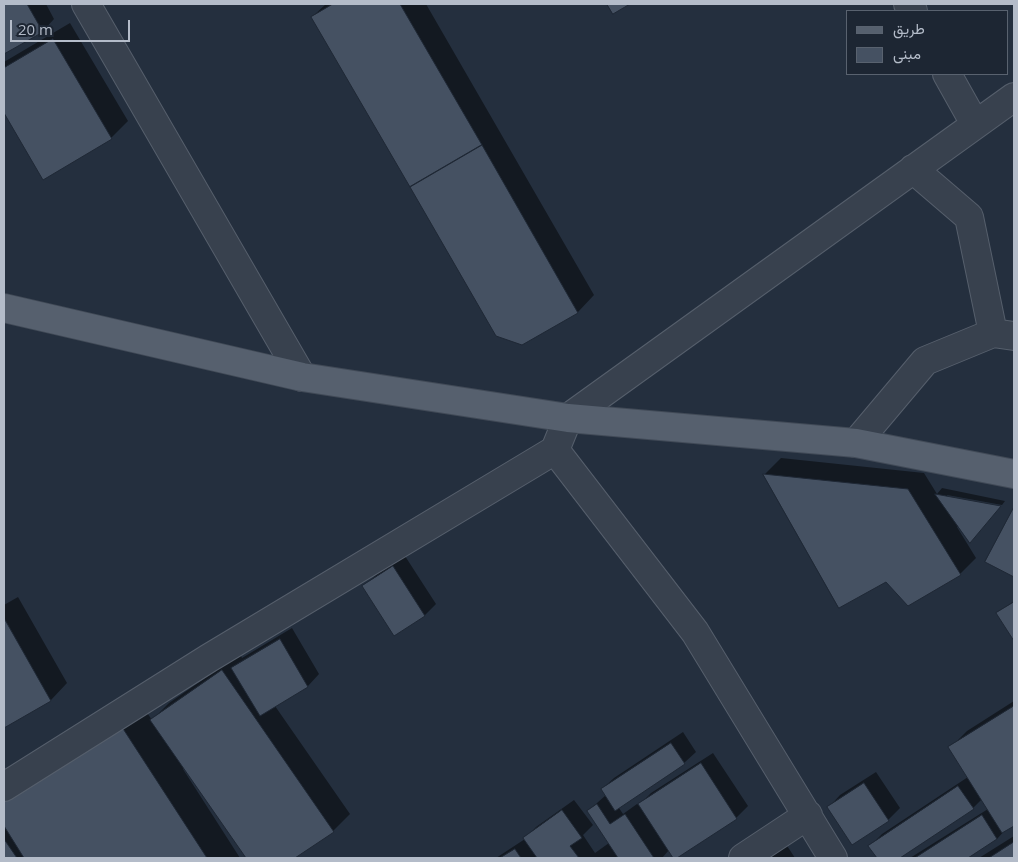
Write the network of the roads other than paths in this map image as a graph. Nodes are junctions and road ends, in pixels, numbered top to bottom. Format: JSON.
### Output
{"nodes":[{"id":1,"x":86,"y":4,"type":"edge"},
{"id":2,"x":948,"y":75,"type":"edge"},
{"id":3,"x":1014,"y":97,"type":"edge"},
{"id":4,"x":975,"y":124,"type":"junction"},
{"id":5,"x":913,"y":169,"type":"junction"},
{"id":6,"x":4,"y":308,"type":"edge"},
{"id":7,"x":1004,"y":334,"type":"edge"},
{"id":8,"x":302,"y":377,"type":"junction"},
{"id":9,"x":568,"y":418,"type":"junction"},
{"id":10,"x":856,"y":443,"type":"junction"},
{"id":11,"x":556,"y":450,"type":"junction"},
{"id":12,"x":1014,"y":474,"type":"edge"},
{"id":13,"x":4,"y":787,"type":"edge"},
{"id":14,"x":808,"y":815,"type":"junction"},
{"id":15,"x":743,"y":858,"type":"edge"},
{"id":16,"x":834,"y":858,"type":"edge"}],
"edges":[{"from":1,"to":8,"type":"street"},
{"from":2,"to":4,"type":"street"},
{"from":3,"to":4,"type":"street"},
{"from":4,"to":5,"type":"street"},
{"from":5,"to":7,"type":"street"},
{"from":5,"to":9,"type":"street"},
{"from":6,"to":8,"type":"main road"},
{"from":7,"to":10,"type":"street"},
{"from":8,"to":9,"type":"main road"},
{"from":9,"to":10,"type":"main road"},
{"from":9,"to":11,"type":"street"},
{"from":10,"to":12,"type":"main road"},
{"from":11,"to":13,"type":"street"},
{"from":11,"to":14,"type":"street"},
{"from":14,"to":15,"type":"street"},
{"from":14,"to":16,"type":"street"}]}
